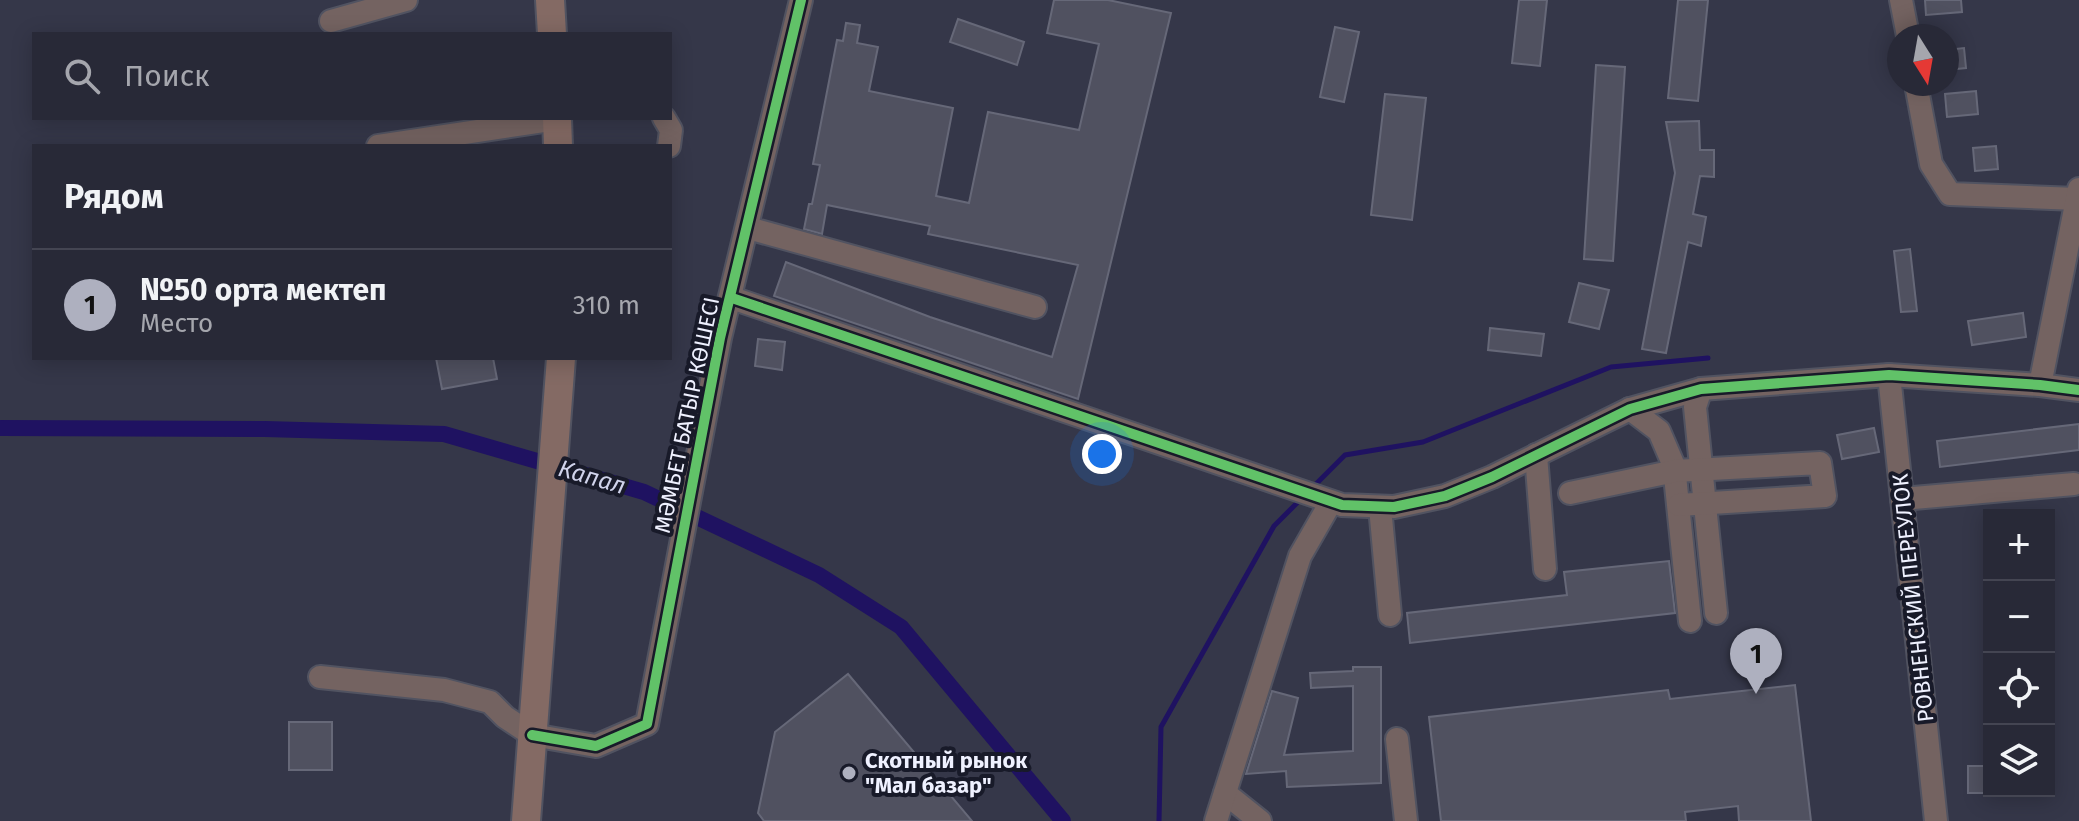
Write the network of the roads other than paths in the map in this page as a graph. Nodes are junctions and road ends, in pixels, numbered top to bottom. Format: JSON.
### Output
{"nodes":[{"id":1,"x":406,"y":0,"type":"edge"},
{"id":2,"x":550,"y":0,"type":"edge"},
{"id":3,"x":801,"y":0,"type":"edge"},
{"id":4,"x":1901,"y":0,"type":"edge"},
{"id":5,"x":331,"y":21,"type":"dead end"},
{"id":6,"x":1906,"y":24,"type":"edge"},
{"id":7,"x":552,"y":32,"type":"edge"},
{"id":8,"x":1918,"y":96,"type":"edge"},
{"id":9,"x":544,"y":120,"type":"edge"},
{"id":10,"x":557,"y":120,"type":"edge"},
{"id":11,"x":665,"y":120,"type":"edge"},
{"id":12,"x":391,"y":144,"type":"edge"},
{"id":13,"x":558,"y":144,"type":"edge"},
{"id":14,"x":669,"y":144,"type":"edge"},
{"id":15,"x":2078,"y":194,"type":"edge"},
{"id":16,"x":748,"y":228,"type":"junction"},
{"id":17,"x":732,"y":298,"type":"junction"},
{"id":18,"x":1035,"y":307,"type":"dead end"},
{"id":19,"x":561,"y":360,"type":"edge"},
{"id":20,"x":1889,"y":375,"type":"junction"},
{"id":21,"x":2040,"y":385,"type":"junction"},
{"id":22,"x":1701,"y":389,"type":"junction"},
{"id":23,"x":2079,"y":390,"type":"edge"},
{"id":24,"x":1630,"y":409,"type":"junction"},
{"id":25,"x":1536,"y":455,"type":"junction"},
{"id":26,"x":1675,"y":471,"type":"junction"},
{"id":27,"x":1701,"y":471,"type":"junction"},
{"id":28,"x":2074,"y":484,"type":"dead end"},
{"id":29,"x":1570,"y":493,"type":"dead end"},
{"id":30,"x":1315,"y":496,"type":"junction"},
{"id":31,"x":1902,"y":499,"type":"junction"},
{"id":32,"x":1705,"y":504,"type":"junction"},
{"id":33,"x":1679,"y":505,"type":"junction"},
{"id":34,"x":1380,"y":507,"type":"junction"},
{"id":35,"x":1545,"y":569,"type":"dead end"},
{"id":36,"x":1716,"y":613,"type":"dead end"},
{"id":37,"x":1390,"y":615,"type":"dead end"},
{"id":38,"x":1690,"y":621,"type":"dead end"},
{"id":39,"x":320,"y":677,"type":"dead end"},
{"id":40,"x":532,"y":735,"type":"junction"},
{"id":41,"x":1397,"y":739,"type":"dead end"},
{"id":42,"x":1225,"y":793,"type":"junction"},
{"id":43,"x":526,"y":821,"type":"edge"},
{"id":44,"x":1216,"y":821,"type":"edge"},
{"id":45,"x":1260,"y":821,"type":"edge"},
{"id":46,"x":1406,"y":821,"type":"edge"},
{"id":47,"x":1936,"y":821,"type":"edge"}],
"edges":[{"from":1,"to":5,"type":"street"},
{"from":2,"to":7,"type":"main road"},
{"from":3,"to":16,"type":"street","name":"МӘМБЕТ БАТЫР КӨШЕСІ"},
{"from":4,"to":6,"type":"street"},
{"from":8,"to":15,"type":"street"},
{"from":9,"to":12,"type":"street"},
{"from":10,"to":13,"type":"main road"},
{"from":11,"to":14,"type":"street"},
{"from":15,"to":21,"type":"street"},
{"from":16,"to":17,"type":"street","name":"МӘМБЕТ БАТЫР КӨШЕСІ"},
{"from":16,"to":18,"type":"street"},
{"from":17,"to":30,"type":"street"},
{"from":17,"to":40,"type":"street","name":"МӘМБЕТ БАТЫР КӨШЕСІ"},
{"from":19,"to":40,"type":"main road"},
{"from":20,"to":21,"type":"street"},
{"from":20,"to":22,"type":"street"},
{"from":20,"to":31,"type":"street","name":"РОВНЕНСКИЙ ПЕРЕУЛОК"},
{"from":21,"to":23,"type":"street"},
{"from":22,"to":24,"type":"street"},
{"from":22,"to":27,"type":"street"},
{"from":24,"to":25,"type":"street"},
{"from":24,"to":26,"type":"street"},
{"from":25,"to":34,"type":"street"},
{"from":25,"to":35,"type":"street"},
{"from":26,"to":27,"type":"street"},
{"from":26,"to":29,"type":"street"},
{"from":26,"to":33,"type":"street"},
{"from":27,"to":32,"type":"street"},
{"from":27,"to":32,"type":"street"},
{"from":28,"to":31,"type":"street"},
{"from":30,"to":34,"type":"street"},
{"from":30,"to":42,"type":"street"},
{"from":31,"to":47,"type":"street","name":"РОВНЕНСКИЙ ПЕРЕУЛОК"},
{"from":32,"to":33,"type":"street"},
{"from":32,"to":36,"type":"street"},
{"from":33,"to":38,"type":"street"},
{"from":34,"to":37,"type":"street"},
{"from":39,"to":40,"type":"street"},
{"from":40,"to":43,"type":"main road"},
{"from":41,"to":46,"type":"street"},
{"from":42,"to":44,"type":"street"},
{"from":42,"to":45,"type":"street"}]}
